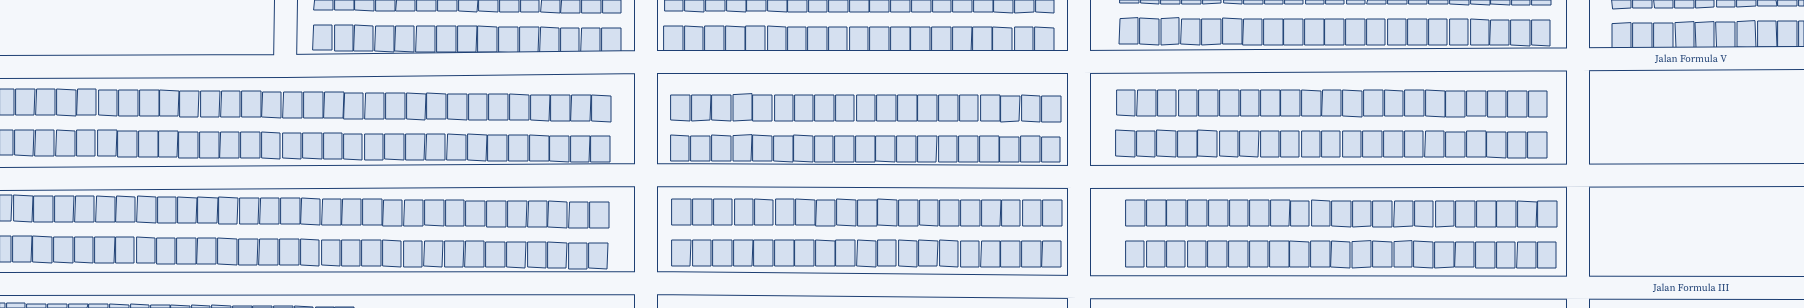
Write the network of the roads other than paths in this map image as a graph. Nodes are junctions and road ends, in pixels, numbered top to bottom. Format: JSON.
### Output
{"nodes":[{"id":1,"x":286,"y":0,"type":"edge"},
{"id":2,"x":646,"y":0,"type":"edge"},
{"id":3,"x":1079,"y":0,"type":"edge"},
{"id":4,"x":1578,"y":0,"type":"edge"},
{"id":5,"x":1804,"y":58,"type":"edge"},
{"id":6,"x":1578,"y":59,"type":"junction"},
{"id":7,"x":646,"y":62,"type":"junction"},
{"id":8,"x":1079,"y":62,"type":"junction"},
{"id":9,"x":285,"y":66,"type":"junction"},
{"id":10,"x":0,"y":67,"type":"edge"},
{"id":11,"x":646,"y":175,"type":"junction"},
{"id":12,"x":1804,"y":175,"type":"edge"},
{"id":13,"x":1578,"y":176,"type":"junction"},
{"id":14,"x":1079,"y":177,"type":"junction"},
{"id":15,"x":0,"y":179,"type":"edge"},
{"id":16,"x":646,"y":283,"type":"junction"},
{"id":17,"x":0,"y":284,"type":"edge"},
{"id":18,"x":1079,"y":287,"type":"junction"},
{"id":19,"x":1804,"y":288,"type":"edge"},
{"id":20,"x":1578,"y":298,"type":"edge"},
{"id":21,"x":646,"y":308,"type":"edge"},
{"id":22,"x":1079,"y":308,"type":"edge"}],
"edges":[{"from":1,"to":9,"type":"street"},
{"from":2,"to":7,"type":"street"},
{"from":3,"to":8,"type":"street"},
{"from":4,"to":6,"type":"street"},
{"from":5,"to":6,"type":"street","name":"Jalan Formula V"},
{"from":6,"to":8,"type":"street","name":"Jalan Formula V"},
{"from":6,"to":13,"type":"street"},
{"from":7,"to":8,"type":"street","name":"Jalan Formula V"},
{"from":7,"to":9,"type":"street","name":"Jalan Formula V"},
{"from":7,"to":11,"type":"street"},
{"from":8,"to":14,"type":"street"},
{"from":9,"to":10,"type":"street","name":"Jalan Formula V"},
{"from":11,"to":14,"type":"street"},
{"from":11,"to":15,"type":"street"},
{"from":11,"to":16,"type":"street"},
{"from":12,"to":13,"type":"street"},
{"from":13,"to":14,"type":"street"},
{"from":13,"to":20,"type":"street"},
{"from":14,"to":18,"type":"street"},
{"from":16,"to":17,"type":"street","name":"Jalan Formula III"},
{"from":16,"to":18,"type":"street","name":"Jalan Formula III"},
{"from":16,"to":21,"type":"street"},
{"from":18,"to":20,"type":"street","name":"Jalan Formula III"},
{"from":18,"to":22,"type":"street"},
{"from":19,"to":20,"type":"street","name":"Jalan Formula III"}]}
